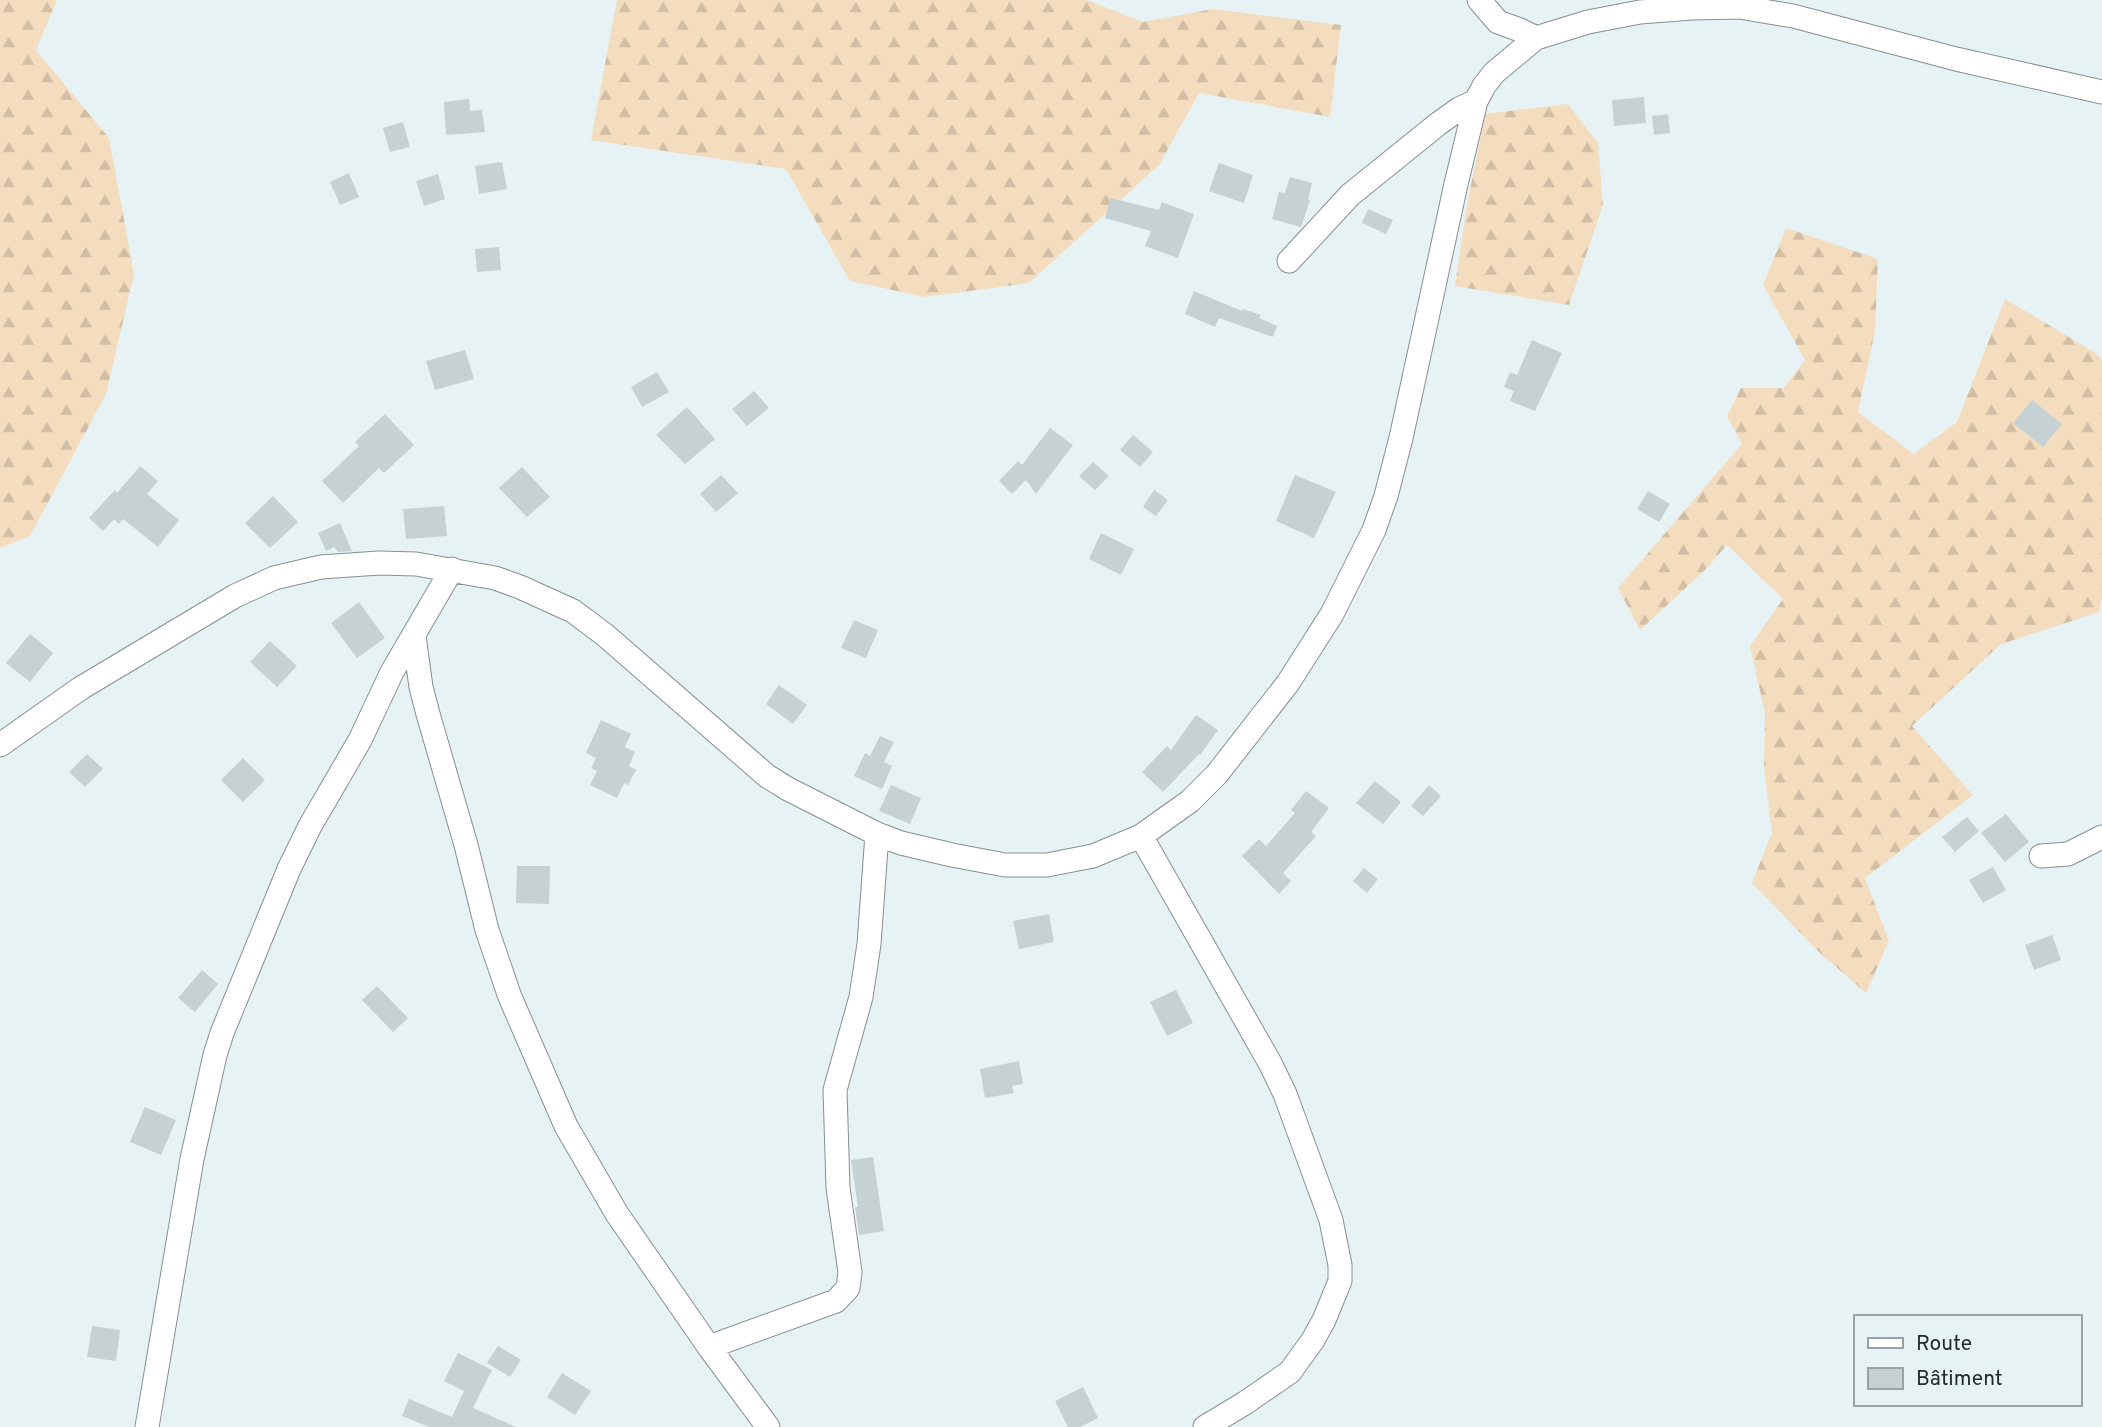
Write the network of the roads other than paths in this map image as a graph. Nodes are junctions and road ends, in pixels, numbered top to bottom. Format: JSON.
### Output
{"nodes":[{"id":1,"x":1479,"y":0,"type":"edge"},
{"id":2,"x":1498,"y":22,"type":"junction"},
{"id":3,"x":1536,"y":38,"type":"junction"},
{"id":4,"x":1502,"y":64,"type":"junction"},
{"id":5,"x":2102,"y":92,"type":"edge"},
{"id":6,"x":1476,"y":101,"type":"junction"},
{"id":7,"x":1289,"y":261,"type":"dead end"},
{"id":8,"x":452,"y":569,"type":"junction"},
{"id":9,"x":414,"y":636,"type":"junction"},
{"id":10,"x":0,"y":745,"type":"edge"},
{"id":11,"x":877,"y":834,"type":"junction"},
{"id":12,"x":1140,"y":836,"type":"junction"},
{"id":13,"x":2102,"y":837,"type":"edge"},
{"id":14,"x":2041,"y":856,"type":"dead end"},
{"id":15,"x":709,"y":1347,"type":"junction"},
{"id":16,"x":147,"y":1427,"type":"edge"},
{"id":17,"x":768,"y":1427,"type":"edge"},
{"id":18,"x":1205,"y":1427,"type":"edge"}],
"edges":[{"from":1,"to":2,"type":"street"},
{"from":2,"to":3,"type":"street"},
{"from":2,"to":4,"type":"street"},
{"from":3,"to":4,"type":"street"},
{"from":3,"to":5,"type":"street"},
{"from":4,"to":6,"type":"street"},
{"from":6,"to":7,"type":"street"},
{"from":6,"to":12,"type":"street"},
{"from":8,"to":9,"type":"street"},
{"from":8,"to":10,"type":"street"},
{"from":8,"to":11,"type":"street"},
{"from":9,"to":15,"type":"street"},
{"from":9,"to":16,"type":"street"},
{"from":11,"to":12,"type":"street"},
{"from":11,"to":15,"type":"street"},
{"from":12,"to":18,"type":"street"},
{"from":13,"to":14,"type":"street"},
{"from":15,"to":17,"type":"street"}]}
